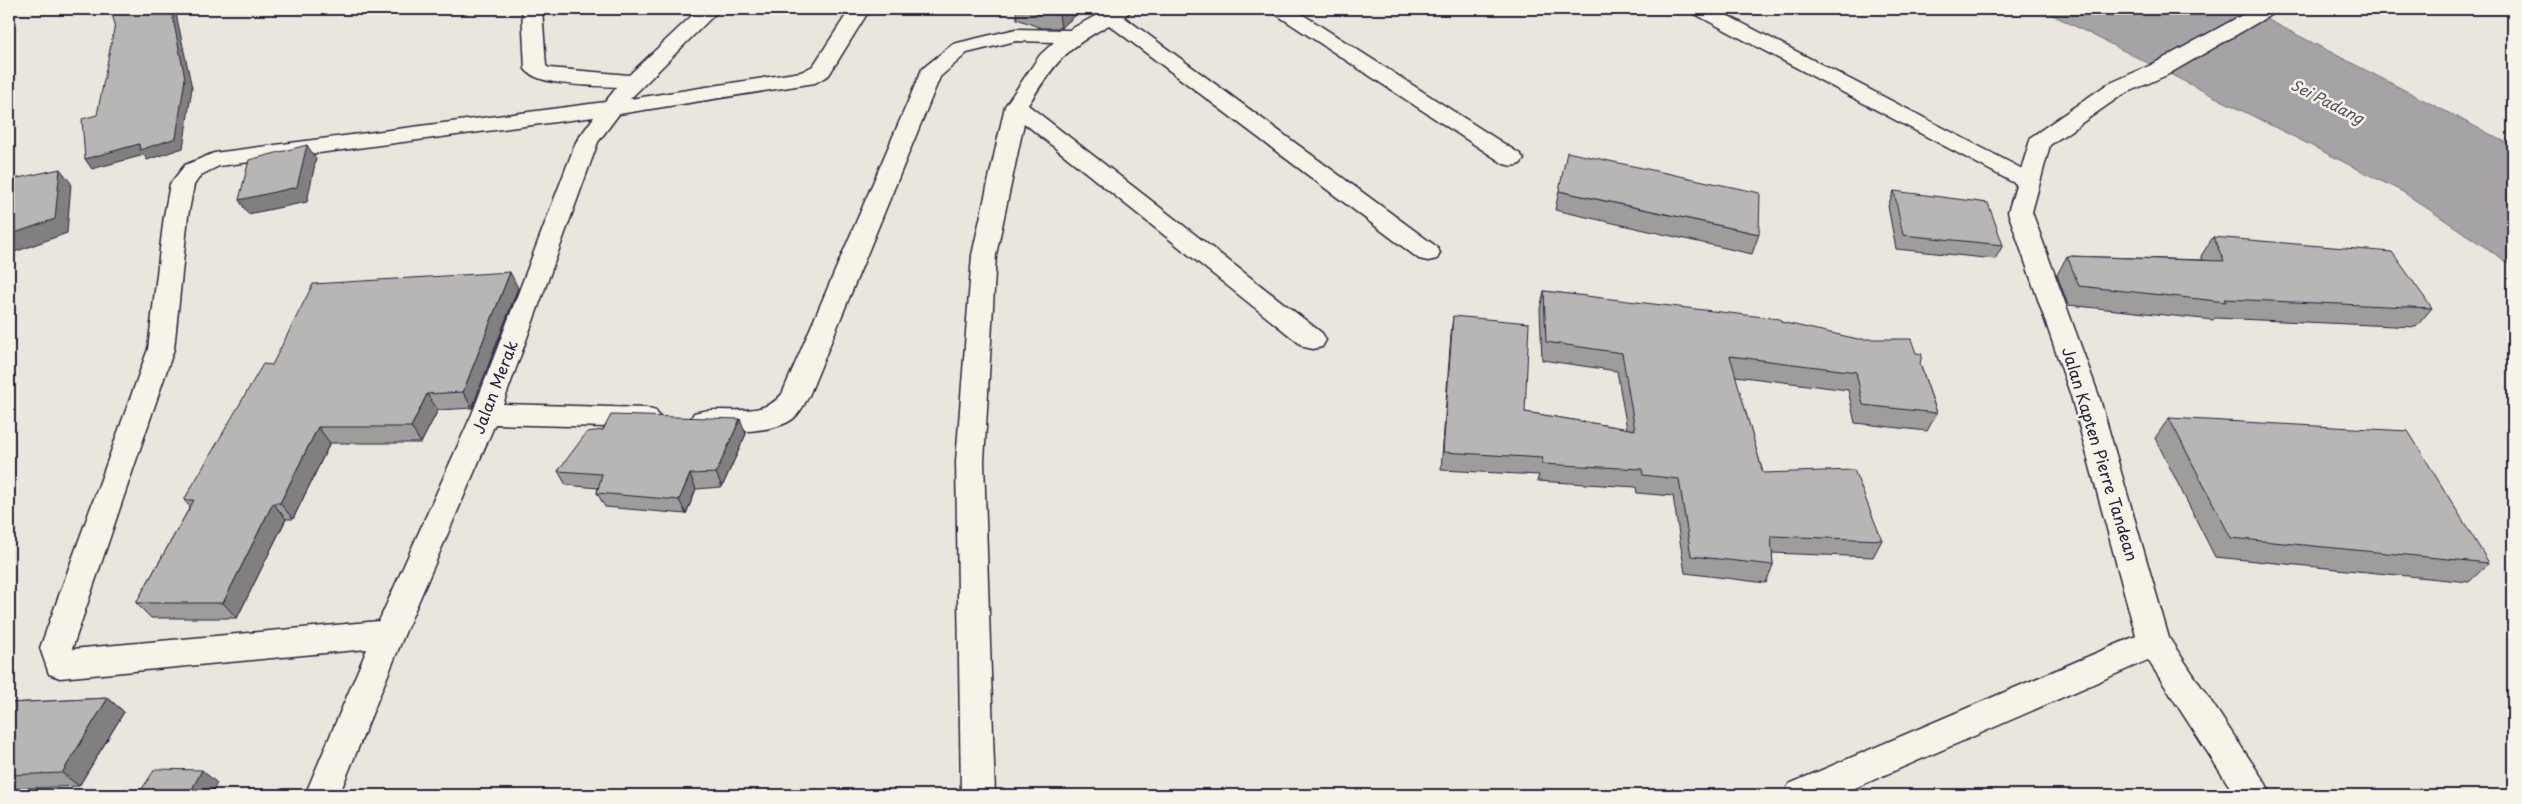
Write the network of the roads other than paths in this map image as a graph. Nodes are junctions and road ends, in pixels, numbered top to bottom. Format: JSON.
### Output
{"nodes":[{"id":1,"x":532,"y":9,"type":"edge"},
{"id":2,"x":710,"y":9,"type":"edge"},
{"id":3,"x":860,"y":9,"type":"edge"},
{"id":4,"x":1281,"y":9,"type":"edge"},
{"id":5,"x":1700,"y":9,"type":"edge"},
{"id":6,"x":2267,"y":9,"type":"edge"},
{"id":7,"x":1117,"y":12,"type":"edge"},
{"id":8,"x":1073,"y":36,"type":"junction"},
{"id":9,"x":634,"y":82,"type":"junction"},
{"id":10,"x":1016,"y":106,"type":"junction"},
{"id":11,"x":612,"y":108,"type":"junction"},
{"id":12,"x":1512,"y":159,"type":"dead end"},
{"id":13,"x":2028,"y":182,"type":"junction"},
{"id":14,"x":1428,"y":253,"type":"dead end"},
{"id":15,"x":1313,"y":340,"type":"dead end"},
{"id":16,"x":486,"y":414,"type":"junction"},
{"id":17,"x":389,"y":633,"type":"junction"},
{"id":18,"x":2154,"y":643,"type":"junction"},
{"id":19,"x":322,"y":795,"type":"edge"},
{"id":20,"x":978,"y":795,"type":"edge"},
{"id":21,"x":1801,"y":795,"type":"edge"},
{"id":22,"x":2254,"y":795,"type":"edge"}],
"edges":[{"from":1,"to":9,"type":"street"},
{"from":2,"to":9,"type":"street","name":"Jalan Merak"},
{"from":3,"to":11,"type":"street"},
{"from":4,"to":12,"type":"street"},
{"from":5,"to":13,"type":"street"},
{"from":6,"to":13,"type":"street","name":"Jalan Kapten Pierre Tandean"},
{"from":7,"to":8,"type":"street"},
{"from":7,"to":14,"type":"street"},
{"from":8,"to":10,"type":"street"},
{"from":8,"to":16,"type":"street"},
{"from":9,"to":11,"type":"street","name":"Jalan Merak"},
{"from":10,"to":15,"type":"street"},
{"from":10,"to":20,"type":"street"},
{"from":11,"to":16,"type":"street","name":"Jalan Merak"},
{"from":11,"to":17,"type":"street"},
{"from":13,"to":18,"type":"street","name":"Jalan Kapten Pierre Tandean"},
{"from":16,"to":17,"type":"street","name":"Jalan Merak"},
{"from":17,"to":19,"type":"street","name":"Jalan Merak"},
{"from":18,"to":21,"type":"street"},
{"from":18,"to":22,"type":"street","name":"Jalan Kapten Pierre Tandean"}]}
